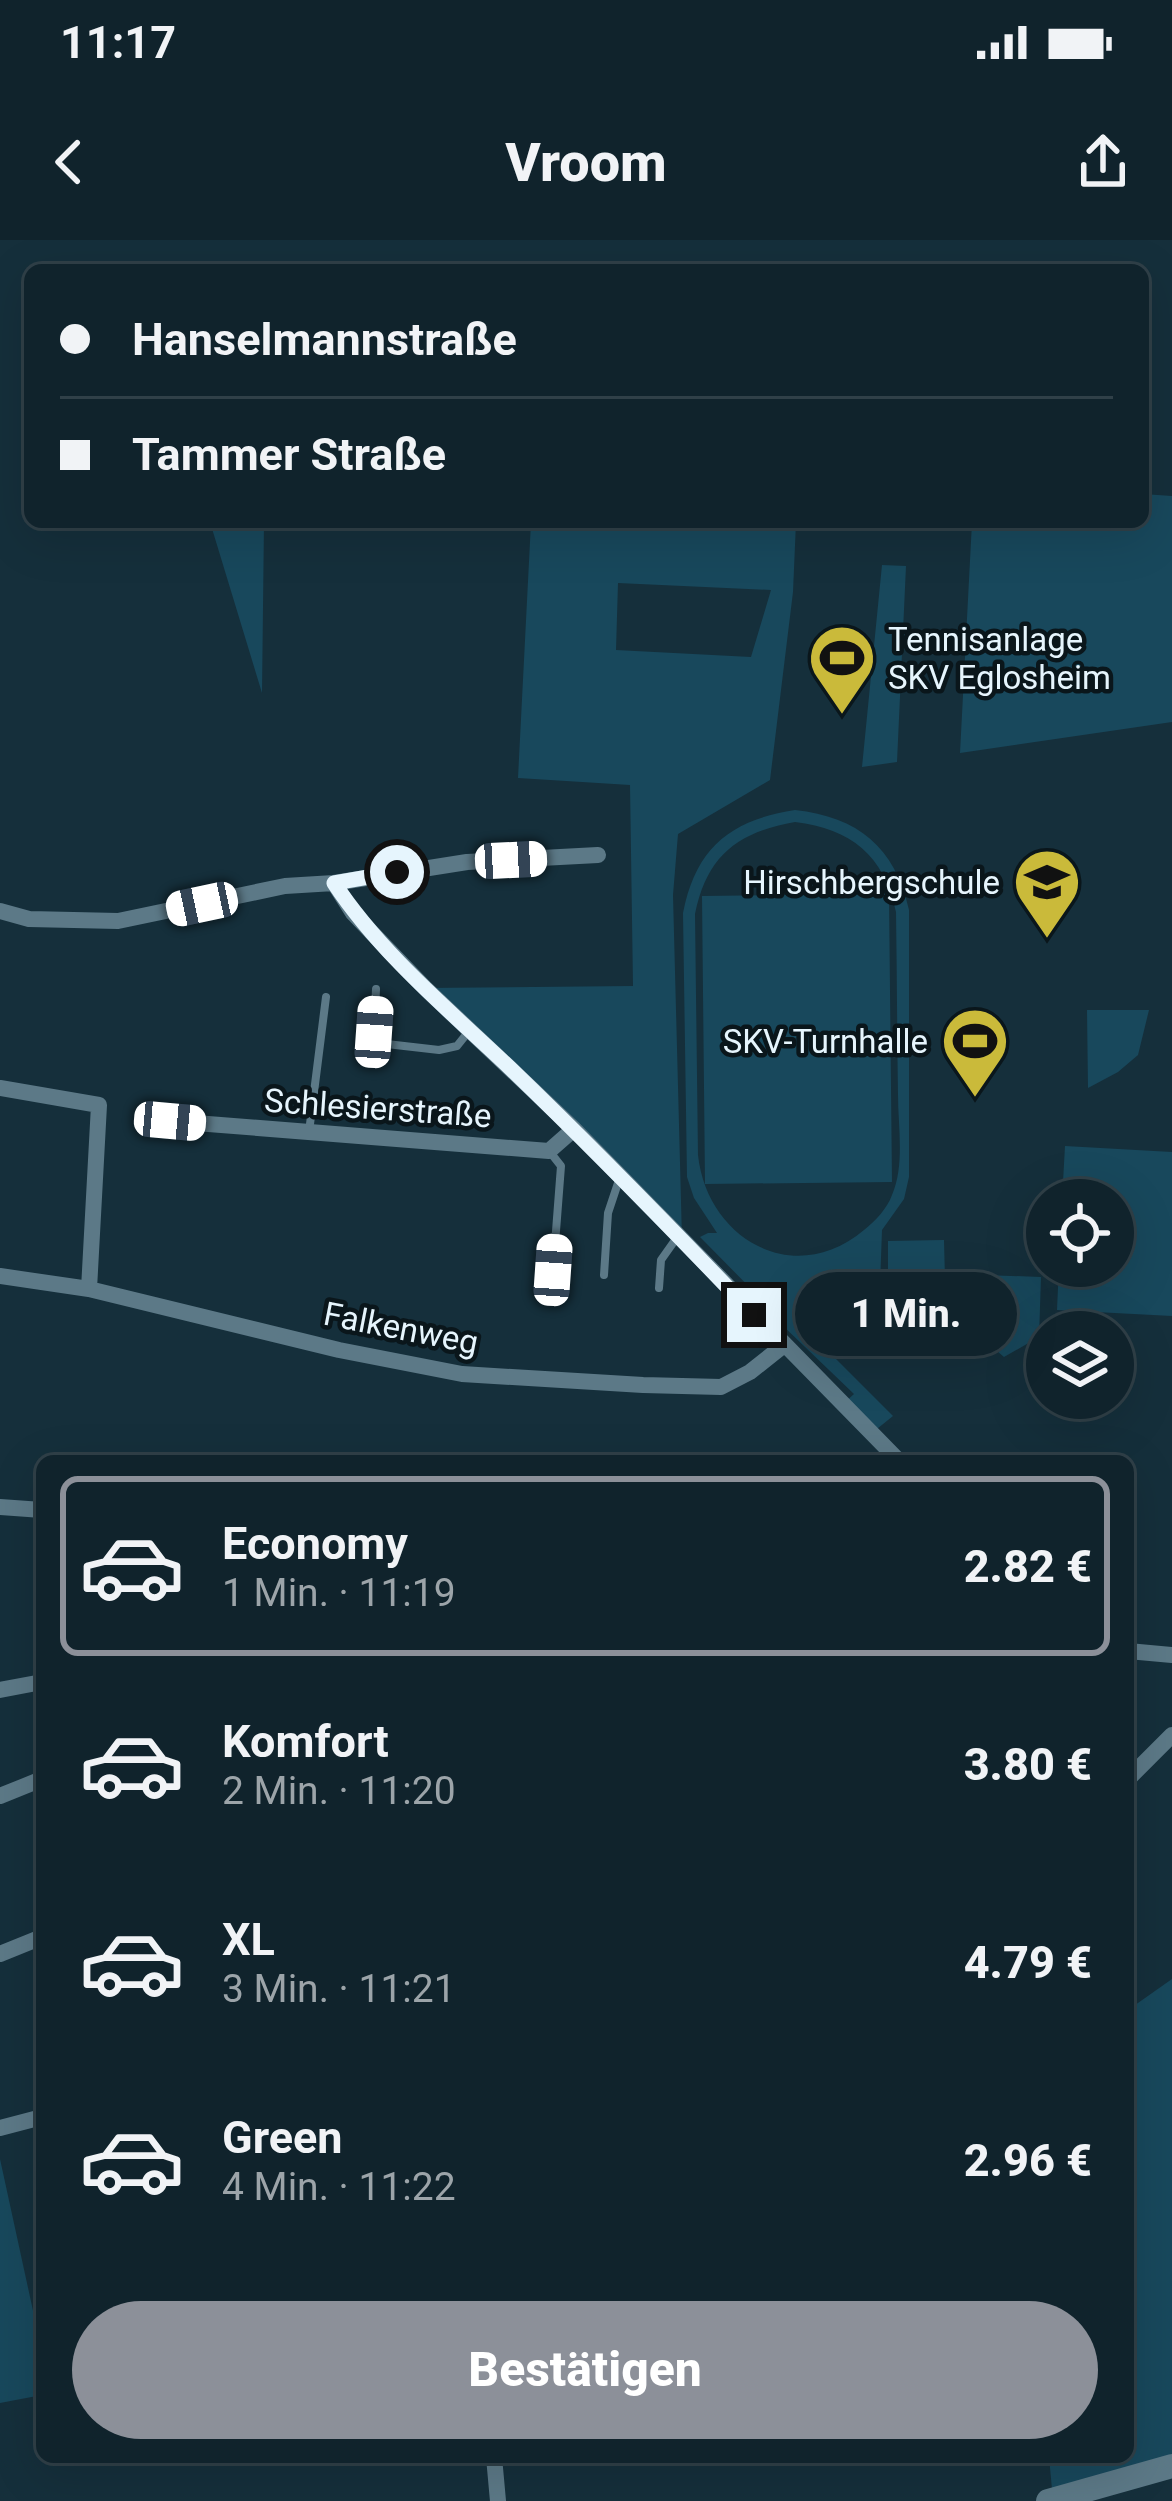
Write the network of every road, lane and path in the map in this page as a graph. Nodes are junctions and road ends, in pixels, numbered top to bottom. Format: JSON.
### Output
{"nodes":[{"id":1,"x":598,"y":855,"type":"dead end"},
{"id":2,"x":334,"y":883,"type":"junction"},
{"id":3,"x":0,"y":911,"type":"edge"},
{"id":4,"x":376,"y":989,"type":"dead end"},
{"id":5,"x":326,"y":997,"type":"dead end"},
{"id":6,"x":470,"y":1030,"type":"junction"},
{"id":7,"x":0,"y":1088,"type":"edge"},
{"id":8,"x":170,"y":1121,"type":"dead end"},
{"id":9,"x":574,"y":1129,"type":"junction"},
{"id":10,"x":309,"y":1134,"type":"junction"},
{"id":11,"x":549,"y":1151,"type":"junction"},
{"id":12,"x":620,"y":1178,"type":"junction"},
{"id":13,"x":678,"y":1234,"type":"junction"},
{"id":14,"x":553,"y":1270,"type":"dead end"},
{"id":15,"x":604,"y":1275,"type":"dead end"},
{"id":16,"x":0,"y":1276,"type":"edge"},
{"id":17,"x":659,"y":1288,"type":"dead end"},
{"id":18,"x":89,"y":1289,"type":"junction"},
{"id":19,"x":784,"y":1345,"type":"junction"},
{"id":20,"x":893,"y":1455,"type":"edge"},
{"id":21,"x":0,"y":1507,"type":"edge"},
{"id":22,"x":36,"y":1510,"type":"edge"},
{"id":23,"x":1134,"y":1652,"type":"edge"},
{"id":24,"x":1172,"y":1655,"type":"edge"},
{"id":25,"x":36,"y":1683,"type":"edge"},
{"id":26,"x":0,"y":1690,"type":"edge"},
{"id":27,"x":1172,"y":1735,"type":"edge"},
{"id":28,"x":1134,"y":1773,"type":"edge"},
{"id":29,"x":36,"y":1782,"type":"edge"},
{"id":30,"x":0,"y":1796,"type":"edge"},
{"id":31,"x":36,"y":1939,"type":"edge"},
{"id":32,"x":0,"y":1954,"type":"edge"},
{"id":33,"x":36,"y":2119,"type":"edge"},
{"id":34,"x":0,"y":2128,"type":"edge"},
{"id":35,"x":495,"y":2463,"type":"edge"},
{"id":36,"x":1172,"y":2466,"type":"edge"},
{"id":37,"x":499,"y":2501,"type":"edge"},
{"id":38,"x":1048,"y":2501,"type":"edge"}],
"edges":[{"from":1,"to":2,"type":"street"},
{"from":2,"to":3,"type":"street"},
{"from":2,"to":6,"type":"street"},
{"from":4,"to":6,"type":"lane"},
{"from":5,"to":10,"type":"lane"},
{"from":6,"to":9,"type":"street"},
{"from":7,"to":18,"type":"street"},
{"from":8,"to":10,"type":"street","name":"Schlesierstraße"},
{"from":9,"to":11,"type":"street"},
{"from":9,"to":12,"type":"street"},
{"from":10,"to":11,"type":"street","name":"Schlesierstraße"},
{"from":11,"to":14,"type":"lane"},
{"from":12,"to":13,"type":"street"},
{"from":12,"to":15,"type":"lane"},
{"from":13,"to":17,"type":"lane"},
{"from":13,"to":19,"type":"street"},
{"from":16,"to":18,"type":"street","name":"Falkenweg"},
{"from":18,"to":19,"type":"street","name":"Falkenweg"},
{"from":19,"to":20,"type":"street"},
{"from":21,"to":22,"type":"street"},
{"from":23,"to":24,"type":"street"},
{"from":25,"to":26,"type":"street"},
{"from":27,"to":28,"type":"street"},
{"from":29,"to":30,"type":"street"},
{"from":31,"to":32,"type":"street"},
{"from":33,"to":34,"type":"street"},
{"from":35,"to":37,"type":"street"},
{"from":36,"to":38,"type":"main road"}]}
